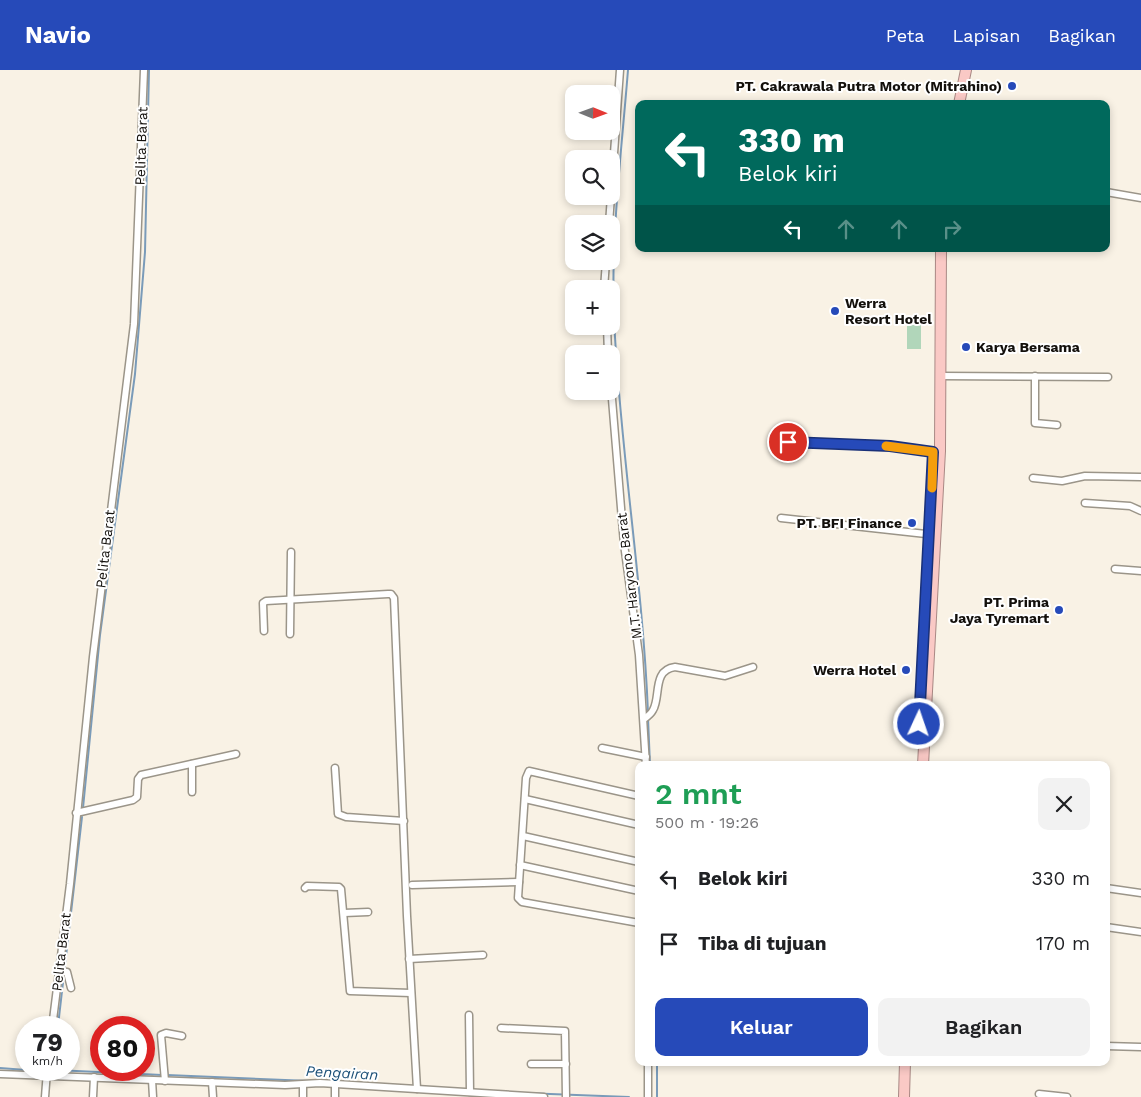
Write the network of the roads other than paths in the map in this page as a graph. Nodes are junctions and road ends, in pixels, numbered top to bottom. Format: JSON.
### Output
{"nodes":[{"id":1,"x":144,"y":70,"type":"edge"},
{"id":2,"x":620,"y":70,"type":"edge"},
{"id":3,"x":960,"y":70,"type":"edge"},
{"id":4,"x":966,"y":70,"type":"edge"},
{"id":5,"x":955,"y":100,"type":"edge"},
{"id":6,"x":960,"y":100,"type":"edge"},
{"id":7,"x":614,"y":150,"type":"edge"},
{"id":8,"x":1110,"y":193,"type":"edge"},
{"id":9,"x":1141,"y":198,"type":"edge"},
{"id":10,"x":935,"y":252,"type":"edge"},
{"id":11,"x":941,"y":252,"type":"edge"},
{"id":12,"x":940,"y":376,"type":"junction"},
{"id":13,"x":1035,"y":376,"type":"junction"},
{"id":14,"x":1108,"y":377,"type":"dead end"},
{"id":15,"x":612,"y":400,"type":"edge"},
{"id":16,"x":1057,"y":425,"type":"dead end"},
{"id":17,"x":788,"y":442,"type":"dead end"},
{"id":18,"x":933,"y":452,"type":"junction"},
{"id":19,"x":1141,"y":477,"type":"edge"},
{"id":20,"x":1033,"y":478,"type":"dead end"},
{"id":21,"x":1085,"y":503,"type":"dead end"},
{"id":22,"x":1141,"y":511,"type":"edge"},
{"id":23,"x":781,"y":518,"type":"dead end"},
{"id":24,"x":932,"y":534,"type":"junction"},
{"id":25,"x":291,"y":552,"type":"dead end"},
{"id":26,"x":1115,"y":569,"type":"dead end"},
{"id":27,"x":1141,"y":570,"type":"edge"},
{"id":28,"x":291,"y":600,"type":"junction"},
{"id":29,"x":264,"y":631,"type":"dead end"},
{"id":30,"x":290,"y":634,"type":"dead end"},
{"id":31,"x":753,"y":667,"type":"dead end"},
{"id":32,"x":644,"y":719,"type":"junction"},
{"id":33,"x":602,"y":748,"type":"dead end"},
{"id":34,"x":236,"y":754,"type":"dead end"},
{"id":35,"x":646,"y":757,"type":"junction"},
{"id":36,"x":646,"y":761,"type":"edge"},
{"id":37,"x":920,"y":761,"type":"edge"},
{"id":38,"x":192,"y":764,"type":"junction"},
{"id":39,"x":335,"y":768,"type":"dead end"},
{"id":40,"x":192,"y":792,"type":"dead end"},
{"id":41,"x":635,"y":795,"type":"edge"},
{"id":42,"x":525,"y":798,"type":"junction"},
{"id":43,"x":76,"y":813,"type":"junction"},
{"id":44,"x":404,"y":821,"type":"junction"},
{"id":45,"x":635,"y":824,"type":"edge"},
{"id":46,"x":522,"y":836,"type":"junction"},
{"id":47,"x":635,"y":861,"type":"edge"},
{"id":48,"x":520,"y":865,"type":"junction"},
{"id":49,"x":519,"y":882,"type":"junction"},
{"id":50,"x":412,"y":885,"type":"dead end"},
{"id":51,"x":305,"y":888,"type":"dead end"},
{"id":52,"x":1110,"y":889,"type":"edge"},
{"id":53,"x":635,"y":890,"type":"edge"},
{"id":54,"x":1141,"y":893,"type":"edge"},
{"id":55,"x":368,"y":912,"type":"dead end"},
{"id":56,"x":344,"y":913,"type":"junction"},
{"id":57,"x":635,"y":922,"type":"edge"},
{"id":58,"x":1110,"y":928,"type":"edge"},
{"id":59,"x":1141,"y":932,"type":"edge"},
{"id":60,"x":483,"y":955,"type":"dead end"},
{"id":61,"x":409,"y":959,"type":"junction"},
{"id":62,"x":59,"y":971,"type":"junction"},
{"id":63,"x":71,"y":988,"type":"dead end"},
{"id":64,"x":411,"y":993,"type":"junction"},
{"id":65,"x":469,"y":1015,"type":"dead end"},
{"id":66,"x":53,"y":1016,"type":"edge"},
{"id":67,"x":501,"y":1028,"type":"dead end"},
{"id":68,"x":182,"y":1036,"type":"dead end"},
{"id":69,"x":1110,"y":1046,"type":"edge"},
{"id":70,"x":1141,"y":1047,"type":"edge"},
{"id":71,"x":531,"y":1064,"type":"dead end"},
{"id":72,"x":566,"y":1064,"type":"junction"},
{"id":73,"x":648,"y":1066,"type":"edge"},
{"id":74,"x":905,"y":1066,"type":"edge"},
{"id":75,"x":911,"y":1066,"type":"edge"},
{"id":76,"x":15,"y":1073,"type":"edge"},
{"id":77,"x":0,"y":1074,"type":"edge"},
{"id":78,"x":155,"y":1080,"type":"edge"},
{"id":79,"x":46,"y":1081,"type":"edge"},
{"id":80,"x":94,"y":1081,"type":"edge"},
{"id":81,"x":152,"y":1081,"type":"edge"},
{"id":82,"x":165,"y":1081,"type":"junction"},
{"id":83,"x":212,"y":1082,"type":"junction"},
{"id":84,"x":335,"y":1084,"type":"junction"},
{"id":85,"x":303,"y":1085,"type":"junction"},
{"id":86,"x":417,"y":1089,"type":"junction"},
{"id":87,"x":470,"y":1092,"type":"junction"},
{"id":88,"x":1039,"y":1094,"type":"dead end"},
{"id":89,"x":45,"y":1097,"type":"edge"},
{"id":90,"x":93,"y":1097,"type":"edge"},
{"id":91,"x":154,"y":1097,"type":"edge"},
{"id":92,"x":213,"y":1097,"type":"edge"},
{"id":93,"x":303,"y":1097,"type":"edge"},
{"id":94,"x":335,"y":1097,"type":"edge"},
{"id":95,"x":544,"y":1097,"type":"edge"},
{"id":96,"x":566,"y":1097,"type":"edge"},
{"id":97,"x":648,"y":1097,"type":"edge"},
{"id":98,"x":904,"y":1097,"type":"edge"},
{"id":99,"x":910,"y":1097,"type":"edge"},
{"id":100,"x":1067,"y":1097,"type":"edge"}],
"edges":[{"from":1,"to":43,"type":"street","name":"Pelita Barat"},
{"from":2,"to":7,"type":"street"},
{"from":3,"to":5,"type":"highway"},
{"from":4,"to":6,"type":"highway"},
{"from":8,"to":9,"type":"street"},
{"from":10,"to":18,"type":"highway"},
{"from":11,"to":12,"type":"highway"},
{"from":12,"to":13,"type":"street"},
{"from":12,"to":24,"type":"highway"},
{"from":13,"to":14,"type":"street"},
{"from":13,"to":16,"type":"street"},
{"from":15,"to":32,"type":"street","name":"M.T. Haryono Barat"},
{"from":17,"to":18,"type":"street"},
{"from":18,"to":24,"type":"highway"},
{"from":19,"to":20,"type":"street"},
{"from":21,"to":22,"type":"street"},
{"from":23,"to":24,"type":"street"},
{"from":24,"to":37,"type":"highway"},
{"from":25,"to":28,"type":"street"},
{"from":26,"to":27,"type":"street"},
{"from":28,"to":29,"type":"street"},
{"from":28,"to":30,"type":"street"},
{"from":28,"to":44,"type":"street"},
{"from":31,"to":32,"type":"street"},
{"from":32,"to":35,"type":"street","name":"M.T. Haryono Barat"},
{"from":33,"to":35,"type":"street"},
{"from":34,"to":38,"type":"street"},
{"from":35,"to":36,"type":"street","name":"M.T. Haryono Barat"},
{"from":38,"to":40,"type":"street"},
{"from":38,"to":43,"type":"street"},
{"from":39,"to":44,"type":"street"},
{"from":41,"to":42,"type":"street"},
{"from":42,"to":45,"type":"street"},
{"from":42,"to":46,"type":"street"},
{"from":43,"to":62,"type":"street","name":"Pelita Barat"},
{"from":44,"to":61,"type":"street"},
{"from":46,"to":47,"type":"street"},
{"from":46,"to":48,"type":"street"},
{"from":48,"to":49,"type":"street"},
{"from":48,"to":53,"type":"street"},
{"from":49,"to":50,"type":"street"},
{"from":49,"to":57,"type":"street"},
{"from":51,"to":56,"type":"street"},
{"from":52,"to":54,"type":"street"},
{"from":55,"to":56,"type":"street"},
{"from":56,"to":64,"type":"street"},
{"from":58,"to":59,"type":"street"},
{"from":60,"to":61,"type":"street"},
{"from":61,"to":64,"type":"street"},
{"from":62,"to":63,"type":"street"},
{"from":62,"to":66,"type":"street","name":"Pelita Barat"},
{"from":64,"to":86,"type":"street"},
{"from":65,"to":87,"type":"street"},
{"from":67,"to":72,"type":"street"},
{"from":68,"to":82,"type":"street"},
{"from":69,"to":70,"type":"street"},
{"from":71,"to":72,"type":"street"},
{"from":72,"to":96,"type":"street"},
{"from":73,"to":97,"type":"street"},
{"from":74,"to":98,"type":"highway"},
{"from":75,"to":99,"type":"highway"},
{"from":76,"to":77,"type":"street"},
{"from":78,"to":82,"type":"street"},
{"from":79,"to":89,"type":"street"},
{"from":80,"to":90,"type":"street"},
{"from":81,"to":91,"type":"street"},
{"from":82,"to":83,"type":"street"},
{"from":83,"to":85,"type":"street"},
{"from":83,"to":92,"type":"street"},
{"from":84,"to":85,"type":"street"},
{"from":84,"to":86,"type":"street"},
{"from":84,"to":94,"type":"street"},
{"from":85,"to":93,"type":"street"},
{"from":86,"to":87,"type":"street"},
{"from":87,"to":95,"type":"street"},
{"from":88,"to":100,"type":"street"}]}
